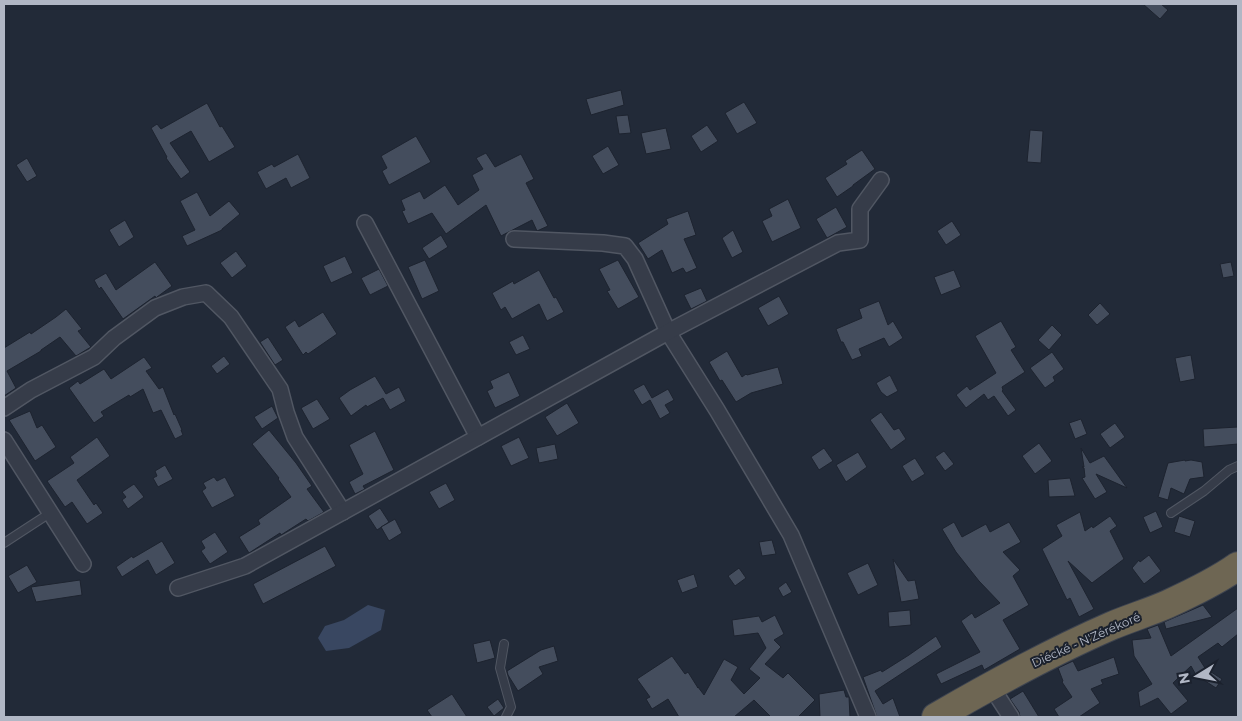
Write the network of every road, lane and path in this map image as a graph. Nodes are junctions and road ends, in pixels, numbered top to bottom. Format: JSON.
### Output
{"nodes":[{"id":1,"x":881,"y":180,"type":"dead end"},
{"id":2,"x":365,"y":223,"type":"dead end"},
{"id":3,"x":514,"y":239,"type":"dead end"},
{"id":4,"x":668,"y":332,"type":"junction"},
{"id":5,"x":4,"y":408,"type":"edge"},
{"id":6,"x":478,"y":438,"type":"junction"},
{"id":7,"x":4,"y":440,"type":"edge"},
{"id":8,"x":1238,"y":466,"type":"edge"},
{"id":9,"x":50,"y":512,"type":"junction"},
{"id":10,"x":343,"y":512,"type":"junction"},
{"id":11,"x":1171,"y":513,"type":"dead end"},
{"id":12,"x":4,"y":543,"type":"edge"},
{"id":13,"x":83,"y":564,"type":"dead end"},
{"id":14,"x":1238,"y":566,"type":"edge"},
{"id":15,"x":178,"y":588,"type":"dead end"},
{"id":16,"x":504,"y":644,"type":"dead end"},
{"id":17,"x":990,"y":685,"type":"junction"},
{"id":18,"x":506,"y":717,"type":"edge"},
{"id":19,"x":868,"y":717,"type":"edge"},
{"id":20,"x":936,"y":717,"type":"edge"},
{"id":21,"x":1011,"y":717,"type":"edge"}],
"edges":[{"from":1,"to":4,"type":"street"},
{"from":2,"to":6,"type":"street"},
{"from":3,"to":4,"type":"street"},
{"from":4,"to":6,"type":"street"},
{"from":4,"to":19,"type":"street"},
{"from":5,"to":10,"type":"street"},
{"from":6,"to":10,"type":"street"},
{"from":7,"to":9,"type":"street"},
{"from":8,"to":11,"type":"lane"},
{"from":9,"to":12,"type":"lane"},
{"from":9,"to":13,"type":"street"},
{"from":10,"to":15,"type":"street"},
{"from":14,"to":17,"type":"highway","name":"Diécké - N'Zérékoré"},
{"from":16,"to":18,"type":"lane"},
{"from":17,"to":20,"type":"highway","name":"Diécké - N'Zérékoré"},
{"from":17,"to":21,"type":"street"}]}
